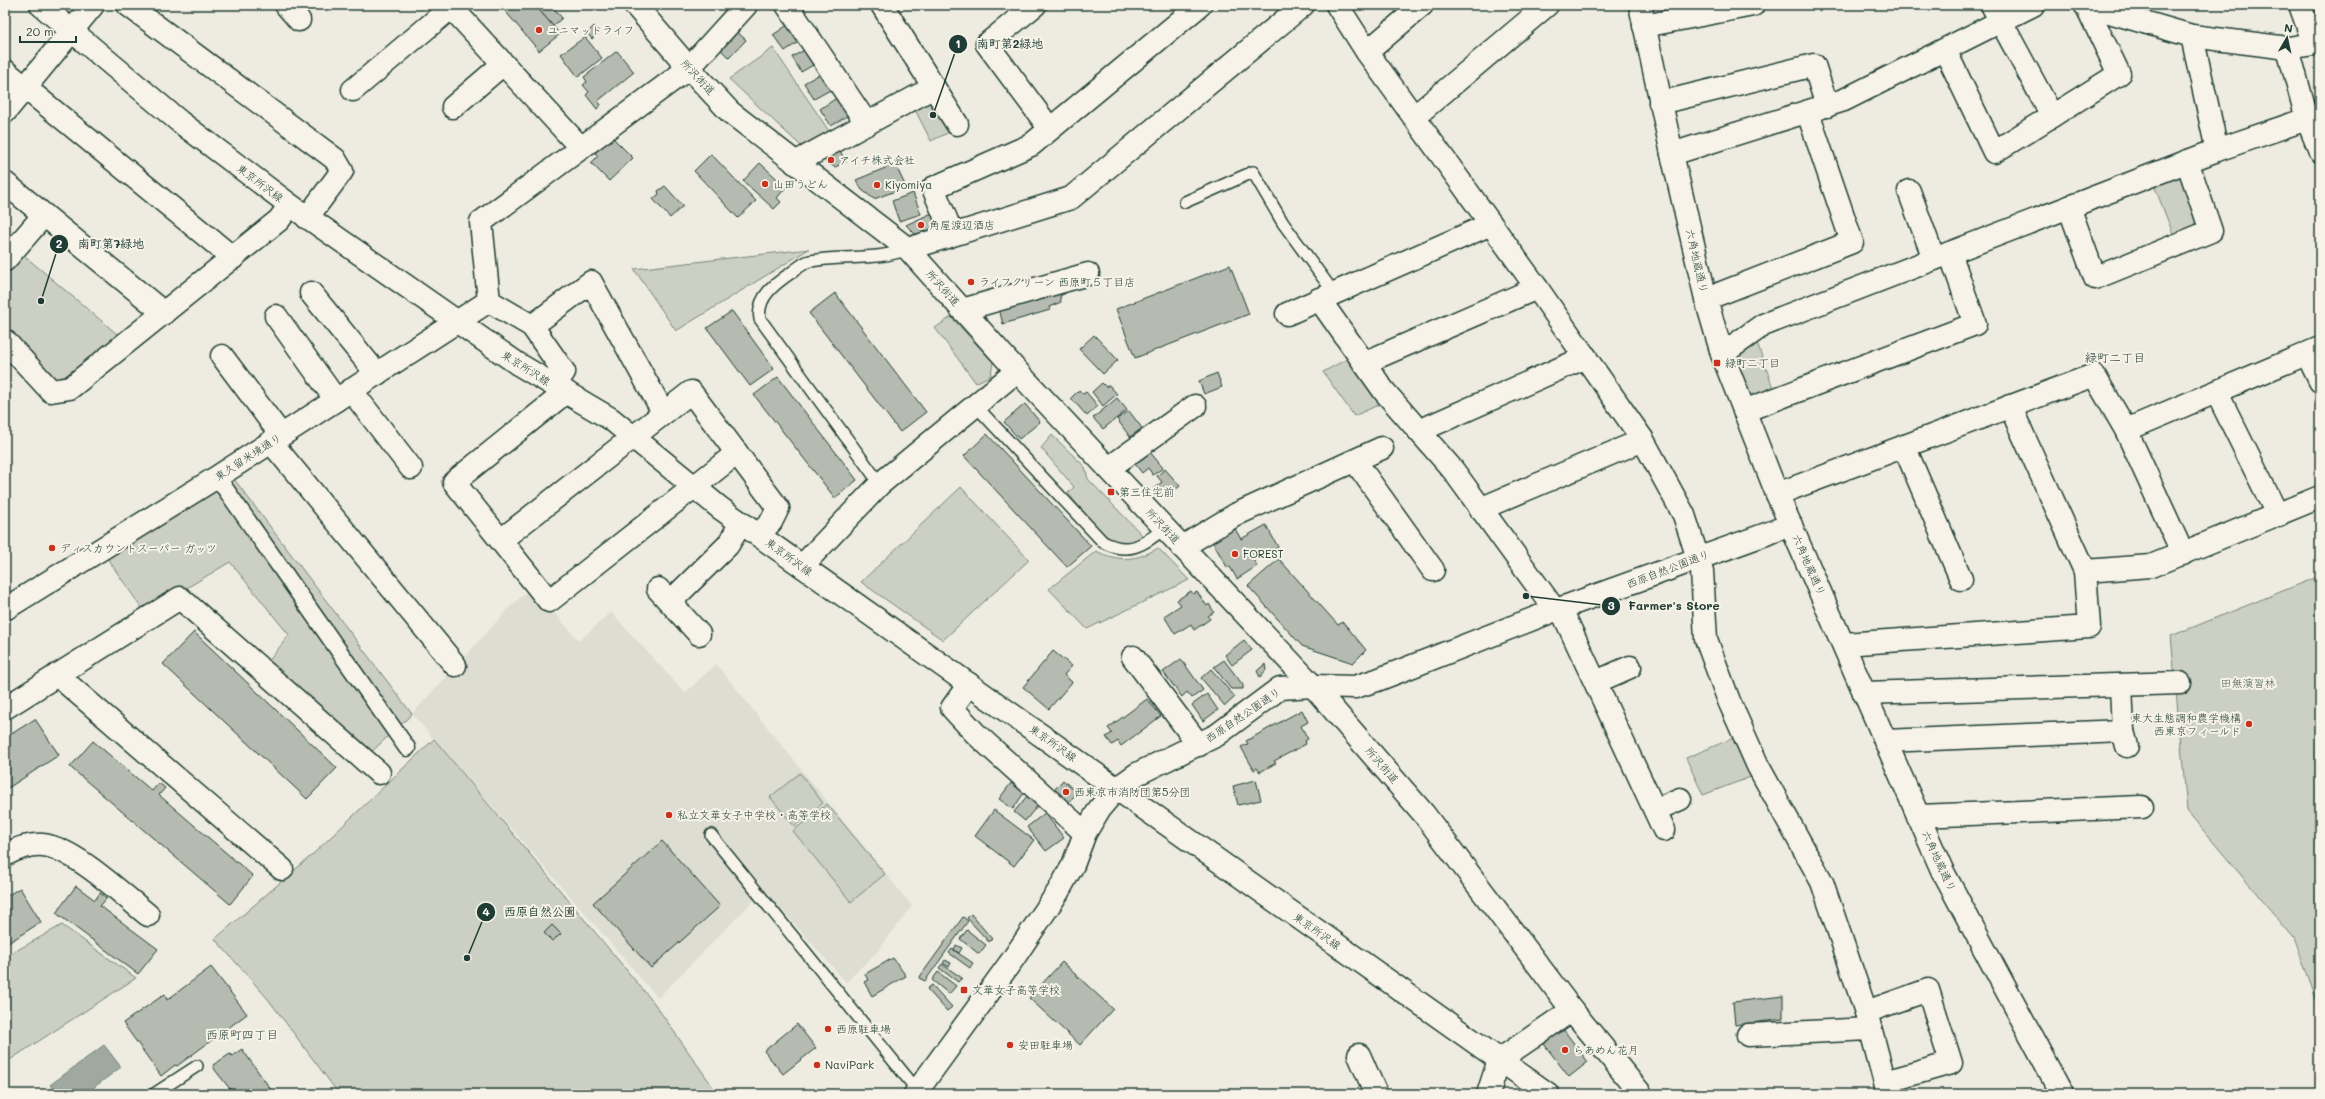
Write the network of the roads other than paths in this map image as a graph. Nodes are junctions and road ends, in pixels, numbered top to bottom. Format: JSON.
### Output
{"nodes":[{"id":1,"x":41,"y":5,"type":"edge"},
{"id":2,"x":93,"y":5,"type":"edge"},
{"id":3,"x":128,"y":5,"type":"edge"},
{"id":4,"x":635,"y":5,"type":"edge"},
{"id":5,"x":746,"y":5,"type":"edge"},
{"id":6,"x":786,"y":5,"type":"edge"},
{"id":7,"x":882,"y":5,"type":"edge"},
{"id":8,"x":1035,"y":5,"type":"edge"},
{"id":9,"x":1200,"y":5,"type":"edge"},
{"id":10,"x":1303,"y":5,"type":"edge"},
{"id":11,"x":1337,"y":5,"type":"edge"},
{"id":12,"x":1422,"y":5,"type":"edge"},
{"id":13,"x":1547,"y":5,"type":"edge"},
{"id":14,"x":1640,"y":5,"type":"edge"},
{"id":15,"x":1753,"y":5,"type":"edge"},
{"id":16,"x":2033,"y":5,"type":"edge"},
{"id":17,"x":2086,"y":5,"type":"edge"},
{"id":18,"x":2300,"y":5,"type":"edge"},
{"id":19,"x":453,"y":6,"type":"edge"},
{"id":20,"x":1996,"y":13,"type":"edge"},
{"id":21,"x":1644,"y":26,"type":"junction"},
{"id":22,"x":71,"y":31,"type":"junction"},
{"id":23,"x":2192,"y":36,"type":"junction"},
{"id":24,"x":2317,"y":43,"type":"edge"},
{"id":25,"x":2288,"y":48,"type":"junction"},
{"id":26,"x":1945,"y":50,"type":"junction"},
{"id":27,"x":1367,"y":52,"type":"junction"},
{"id":28,"x":503,"y":64,"type":"junction"},
{"id":29,"x":689,"y":68,"type":"junction"},
{"id":30,"x":5,"y":71,"type":"edge"},
{"id":31,"x":25,"y":87,"type":"junction"},
{"id":32,"x":934,"y":87,"type":"junction"},
{"id":33,"x":353,"y":90,"type":"dead end"},
{"id":34,"x":1660,"y":103,"type":"junction"},
{"id":35,"x":453,"y":107,"type":"dead end"},
{"id":36,"x":1818,"y":109,"type":"junction"},
{"id":37,"x":5,"y":112,"type":"edge"},
{"id":38,"x":2052,"y":116,"type":"junction"},
{"id":39,"x":1414,"y":117,"type":"junction"},
{"id":40,"x":2307,"y":119,"type":"junction"},
{"id":41,"x":867,"y":124,"type":"junction"},
{"id":42,"x":957,"y":124,"type":"dead end"},
{"id":43,"x":1050,"y":129,"type":"junction"},
{"id":44,"x":581,"y":148,"type":"junction"},
{"id":45,"x":2217,"y":150,"type":"junction"},
{"id":46,"x":2320,"y":151,"type":"edge"},
{"id":47,"x":1672,"y":154,"type":"junction"},
{"id":48,"x":2187,"y":161,"type":"junction"},
{"id":49,"x":794,"y":163,"type":"junction"},
{"id":50,"x":5,"y":183,"type":"edge"},
{"id":51,"x":1909,"y":191,"type":"dead end"},
{"id":52,"x":1185,"y":202,"type":"dead end"},
{"id":53,"x":2070,"y":207,"type":"junction"},
{"id":54,"x":299,"y":212,"type":"junction"},
{"id":55,"x":44,"y":214,"type":"junction"},
{"id":56,"x":1491,"y":224,"type":"junction"},
{"id":57,"x":952,"y":233,"type":"junction"},
{"id":58,"x":908,"y":249,"type":"junction"},
{"id":59,"x":1942,"y":256,"type":"junction"},
{"id":60,"x":233,"y":258,"type":"junction"},
{"id":61,"x":5,"y":260,"type":"edge"},
{"id":62,"x":1088,"y":274,"type":"dead end"},
{"id":63,"x":1537,"y":288,"type":"junction"},
{"id":64,"x":311,"y":293,"type":"dead end"},
{"id":65,"x":1326,"y":296,"type":"junction"},
{"id":66,"x":1706,"y":299,"type":"junction"},
{"id":67,"x":489,"y":301,"type":"junction"},
{"id":68,"x":962,"y":310,"type":"junction"},
{"id":69,"x":164,"y":312,"type":"junction"},
{"id":70,"x":1287,"y":314,"type":"dead end"},
{"id":71,"x":276,"y":316,"type":"dead end"},
{"id":72,"x":457,"y":322,"type":"junction"},
{"id":73,"x":532,"y":326,"type":"junction"},
{"id":74,"x":5,"y":341,"type":"edge"},
{"id":75,"x":2313,"y":351,"type":"edge"},
{"id":76,"x":1722,"y":354,"type":"junction"},
{"id":77,"x":222,"y":356,"type":"dead end"},
{"id":78,"x":1586,"y":357,"type":"junction"},
{"id":79,"x":1364,"y":363,"type":"junction"},
{"id":80,"x":1017,"y":371,"type":"junction"},
{"id":81,"x":376,"y":374,"type":"junction"},
{"id":82,"x":2320,"y":381,"type":"edge"},
{"id":83,"x":560,"y":389,"type":"junction"},
{"id":84,"x":2217,"y":393,"type":"junction"},
{"id":85,"x":344,"y":395,"type":"junction"},
{"id":86,"x":974,"y":405,"type":"junction"},
{"id":87,"x":1195,"y":406,"type":"dead end"},
{"id":88,"x":2010,"y":406,"type":"junction"},
{"id":89,"x":1744,"y":410,"type":"junction"},
{"id":90,"x":663,"y":412,"type":"junction"},
{"id":91,"x":1419,"y":430,"type":"junction"},
{"id":92,"x":2126,"y":430,"type":"junction"},
{"id":93,"x":633,"y":436,"type":"junction"},
{"id":94,"x":276,"y":439,"type":"junction"},
{"id":95,"x":1643,"y":440,"type":"junction"},
{"id":96,"x":1904,"y":446,"type":"junction"},
{"id":97,"x":1382,"y":448,"type":"dead end"},
{"id":98,"x":737,"y":453,"type":"junction"},
{"id":99,"x":1354,"y":460,"type":"junction"},
{"id":100,"x":411,"y":468,"type":"dead end"},
{"id":101,"x":1109,"y":468,"type":"junction"},
{"id":102,"x":217,"y":477,"type":"junction"},
{"id":103,"x":880,"y":484,"type":"junction"},
{"id":104,"x":693,"y":487,"type":"junction"},
{"id":105,"x":1777,"y":494,"type":"junction"},
{"id":106,"x":2320,"y":497,"type":"edge"},
{"id":107,"x":1480,"y":509,"type":"junction"},
{"id":108,"x":2278,"y":516,"type":"junction"},
{"id":109,"x":741,"y":523,"type":"junction"},
{"id":110,"x":1791,"y":525,"type":"junction"},
{"id":111,"x":1164,"y":528,"type":"junction"},
{"id":112,"x":758,"y":535,"type":"junction"},
{"id":113,"x":501,"y":540,"type":"junction"},
{"id":114,"x":1182,"y":547,"type":"junction"},
{"id":115,"x":2183,"y":554,"type":"junction"},
{"id":116,"x":1698,"y":558,"type":"junction"},
{"id":117,"x":802,"y":566,"type":"junction"},
{"id":118,"x":1432,"y":570,"type":"dead end"},
{"id":119,"x":2085,"y":571,"type":"junction"},
{"id":120,"x":1961,"y":579,"type":"dead end"},
{"id":121,"x":5,"y":609,"type":"edge"},
{"id":122,"x":1557,"y":610,"type":"junction"},
{"id":123,"x":699,"y":634,"type":"dead end"},
{"id":124,"x":1844,"y":644,"type":"junction"},
{"id":125,"x":1133,"y":656,"type":"dead end"},
{"id":126,"x":455,"y":665,"type":"dead end"},
{"id":127,"x":1630,"y":667,"type":"dead end"},
{"id":128,"x":57,"y":675,"type":"junction"},
{"id":129,"x":1596,"y":682,"type":"junction"},
{"id":130,"x":2180,"y":683,"type":"dead end"},
{"id":131,"x":969,"y":684,"type":"junction"},
{"id":132,"x":2121,"y":685,"type":"junction"},
{"id":133,"x":1313,"y":686,"type":"junction"},
{"id":134,"x":1864,"y":693,"type":"junction"},
{"id":135,"x":5,"y":708,"type":"edge"},
{"id":136,"x":1885,"y":741,"type":"junction"},
{"id":137,"x":1199,"y":745,"type":"junction"},
{"id":138,"x":408,"y":748,"type":"dead end"},
{"id":139,"x":379,"y":773,"type":"dead end"},
{"id":140,"x":1116,"y":789,"type":"junction"},
{"id":141,"x":1680,"y":799,"type":"dead end"},
{"id":142,"x":2142,"y":807,"type":"dead end"},
{"id":143,"x":1656,"y":810,"type":"junction"},
{"id":144,"x":1918,"y":816,"type":"junction"},
{"id":145,"x":1664,"y":830,"type":"dead end"},
{"id":146,"x":1085,"y":833,"type":"junction"},
{"id":147,"x":711,"y":835,"type":"dead end"},
{"id":148,"x":5,"y":855,"type":"edge"},
{"id":149,"x":282,"y":869,"type":"dead end"},
{"id":150,"x":148,"y":915,"type":"dead end"},
{"id":151,"x":1572,"y":1010,"type":"junction"},
{"id":152,"x":1868,"y":1020,"type":"junction"},
{"id":153,"x":1748,"y":1035,"type":"dead end"},
{"id":154,"x":1359,"y":1055,"type":"dead end"},
{"id":155,"x":1499,"y":1060,"type":"junction"},
{"id":156,"x":198,"y":1066,"type":"dead end"},
{"id":157,"x":1887,"y":1088,"type":"edge"},
{"id":158,"x":916,"y":1092,"type":"edge"},
{"id":159,"x":154,"y":1094,"type":"edge"},
{"id":160,"x":1376,"y":1094,"type":"edge"},
{"id":161,"x":1488,"y":1094,"type":"edge"},
{"id":162,"x":1548,"y":1094,"type":"edge"},
{"id":163,"x":1641,"y":1094,"type":"edge"},
{"id":164,"x":2062,"y":1094,"type":"edge"}],
"edges":[{"from":1,"to":22,"type":"street","name":"東京所沢線"},
{"from":2,"to":22,"type":"street"},
{"from":3,"to":54,"type":"street"},
{"from":4,"to":29,"type":"street","name":"所沢街道"},
{"from":5,"to":29,"type":"street"},
{"from":6,"to":41,"type":"street"},
{"from":7,"to":32,"type":"street"},
{"from":8,"to":43,"type":"street"},
{"from":9,"to":43,"type":"street"},
{"from":10,"to":57,"type":"street"},
{"from":11,"to":27,"type":"street"},
{"from":12,"to":27,"type":"street"},
{"from":13,"to":39,"type":"street"},
{"from":14,"to":21,"type":"street","name":"六角地蔵通り"},
{"from":15,"to":21,"type":"street"},
{"from":16,"to":20,"type":"street"},
{"from":17,"to":23,"type":"street"},
{"from":17,"to":38,"type":"street"},
{"from":18,"to":24,"type":"street"},
{"from":19,"to":28,"type":"street"},
{"from":19,"to":33,"type":"street"},
{"from":20,"to":26,"type":"street"},
{"from":20,"to":38,"type":"street"},
{"from":21,"to":34,"type":"street","name":"六角地蔵通り"},
{"from":22,"to":31,"type":"street"},
{"from":22,"to":54,"type":"street","name":"東京所沢線"},
{"from":23,"to":25,"type":"street"},
{"from":23,"to":45,"type":"street"},
{"from":24,"to":25,"type":"street"},
{"from":25,"to":40,"type":"street"},
{"from":26,"to":36,"type":"street"},
{"from":26,"to":38,"type":"street"},
{"from":27,"to":39,"type":"street"},
{"from":28,"to":35,"type":"street"},
{"from":28,"to":44,"type":"street"},
{"from":29,"to":44,"type":"street"},
{"from":29,"to":49,"type":"street","name":"所沢街道"},
{"from":30,"to":31,"type":"street"},
{"from":31,"to":37,"type":"street"},
{"from":31,"to":60,"type":"street"},
{"from":32,"to":41,"type":"street"},
{"from":32,"to":42,"type":"street"},
{"from":34,"to":36,"type":"street"},
{"from":34,"to":47,"type":"street","name":"六角地蔵通り"},
{"from":36,"to":47,"type":"street"},
{"from":36,"to":66,"type":"street"},
{"from":39,"to":56,"type":"street"},
{"from":40,"to":45,"type":"street"},
{"from":40,"to":46,"type":"street"},
{"from":41,"to":49,"type":"street"},
{"from":43,"to":57,"type":"street"},
{"from":44,"to":67,"type":"street"},
{"from":45,"to":48,"type":"street"},
{"from":47,"to":66,"type":"street","name":"六角地蔵通り"},
{"from":48,"to":53,"type":"street"},
{"from":48,"to":53,"type":"street"},
{"from":49,"to":58,"type":"street","name":"所沢街道"},
{"from":50,"to":55,"type":"street"},
{"from":51,"to":59,"type":"street"},
{"from":52,"to":65,"type":"lane"},
{"from":53,"to":59,"type":"street"},
{"from":54,"to":60,"type":"street"},
{"from":54,"to":72,"type":"street","name":"東京所沢線"},
{"from":55,"to":61,"type":"street"},
{"from":55,"to":69,"type":"street"},
{"from":56,"to":63,"type":"street"},
{"from":56,"to":65,"type":"street"},
{"from":57,"to":58,"type":"street"},
{"from":58,"to":68,"type":"street","name":"所沢街道"},
{"from":58,"to":103,"type":"lane"},
{"from":59,"to":76,"type":"street"},
{"from":59,"to":89,"type":"street"},
{"from":60,"to":69,"type":"street"},
{"from":62,"to":68,"type":"street"},
{"from":63,"to":78,"type":"street"},
{"from":63,"to":79,"type":"street"},
{"from":64,"to":81,"type":"street"},
{"from":65,"to":70,"type":"street"},
{"from":65,"to":79,"type":"street"},
{"from":66,"to":76,"type":"street","name":"六角地蔵通り"},
{"from":67,"to":72,"type":"street","name":"東久留米境通り"},
{"from":67,"to":73,"type":"street"},
{"from":68,"to":80,"type":"street","name":"所沢街道"},
{"from":69,"to":74,"type":"street"},
{"from":71,"to":85,"type":"street"},
{"from":72,"to":81,"type":"street","name":"東久留米境通り"},
{"from":72,"to":83,"type":"street","name":"東京所沢線"},
{"from":73,"to":83,"type":"street"},
{"from":73,"to":90,"type":"street"},
{"from":75,"to":82,"type":"street"},
{"from":75,"to":84,"type":"street"},
{"from":76,"to":89,"type":"street","name":"六角地蔵通り"},
{"from":77,"to":94,"type":"street"},
{"from":78,"to":91,"type":"street"},
{"from":78,"to":95,"type":"street"},
{"from":79,"to":91,"type":"street"},
{"from":80,"to":86,"type":"street"},
{"from":80,"to":101,"type":"street","name":"所沢街道"},
{"from":81,"to":85,"type":"street","name":"東久留米境通り"},
{"from":83,"to":93,"type":"street","name":"東京所沢線"},
{"from":83,"to":113,"type":"street"},
{"from":84,"to":92,"type":"street"},
{"from":84,"to":108,"type":"street"},
{"from":85,"to":94,"type":"street","name":"東久留米境通り"},
{"from":85,"to":100,"type":"street"},
{"from":86,"to":103,"type":"street"},
{"from":86,"to":111,"type":"lane"},
{"from":87,"to":101,"type":"street"},
{"from":88,"to":92,"type":"street"},
{"from":88,"to":96,"type":"street"},
{"from":88,"to":119,"type":"street"},
{"from":89,"to":105,"type":"street","name":"六角地蔵通り"},
{"from":90,"to":93,"type":"street"},
{"from":90,"to":98,"type":"street"},
{"from":91,"to":107,"type":"street"},
{"from":92,"to":115,"type":"street"},
{"from":93,"to":104,"type":"street","name":"東京所沢線"},
{"from":93,"to":113,"type":"street"},
{"from":94,"to":102,"type":"street","name":"東久留米境通り"},
{"from":94,"to":126,"type":"street"},
{"from":95,"to":107,"type":"street"},
{"from":95,"to":116,"type":"street"},
{"from":96,"to":105,"type":"street"},
{"from":96,"to":120,"type":"street"},
{"from":97,"to":99,"type":"street"},
{"from":98,"to":104,"type":"street"},
{"from":98,"to":112,"type":"street"},
{"from":99,"to":114,"type":"street"},
{"from":99,"to":118,"type":"street"},
{"from":101,"to":111,"type":"street","name":"所沢街道"},
{"from":102,"to":121,"type":"street","name":"東久留米境通り"},
{"from":102,"to":138,"type":"street"},
{"from":103,"to":117,"type":"street"},
{"from":104,"to":109,"type":"street","name":"東京所沢線"},
{"from":104,"to":113,"type":"street"},
{"from":105,"to":110,"type":"street","name":"六角地蔵通り"},
{"from":106,"to":108,"type":"street"},
{"from":107,"to":122,"type":"street"},
{"from":108,"to":115,"type":"street"},
{"from":109,"to":112,"type":"street","name":"東京所沢線"},
{"from":109,"to":123,"type":"street"},
{"from":110,"to":116,"type":"street","name":"西原自然公園通り"},
{"from":110,"to":124,"type":"street","name":"六角地蔵通り"},
{"from":111,"to":114,"type":"street","name":"所沢街道"},
{"from":112,"to":117,"type":"street","name":"東京所沢線"},
{"from":114,"to":133,"type":"street","name":"所沢街道"},
{"from":115,"to":119,"type":"street"},
{"from":116,"to":122,"type":"street","name":"西原自然公園通り"},
{"from":116,"to":152,"type":"street"},
{"from":117,"to":131,"type":"street","name":"東京所沢線"},
{"from":119,"to":124,"type":"street"},
{"from":122,"to":129,"type":"street"},
{"from":122,"to":133,"type":"street","name":"西原自然公園通り"},
{"from":124,"to":134,"type":"street","name":"六角地蔵通り"},
{"from":125,"to":137,"type":"street"},
{"from":127,"to":129,"type":"street"},
{"from":128,"to":135,"type":"street"},
{"from":128,"to":139,"type":"street"},
{"from":128,"to":149,"type":"street"},
{"from":129,"to":143,"type":"street"},
{"from":130,"to":132,"type":"street"},
{"from":131,"to":140,"type":"street","name":"東京所沢線"},
{"from":131,"to":146,"type":"street"},
{"from":132,"to":134,"type":"street"},
{"from":132,"to":136,"type":"street"},
{"from":133,"to":137,"type":"street","name":"西原自然公園通り"},
{"from":133,"to":151,"type":"street","name":"所沢街道"},
{"from":134,"to":136,"type":"street","name":"六角地蔵通り"},
{"from":136,"to":144,"type":"street","name":"六角地蔵通り"},
{"from":137,"to":140,"type":"street","name":"西原自然公園通り"},
{"from":140,"to":146,"type":"street","name":"西原自然公園通り"},
{"from":140,"to":155,"type":"street","name":"東京所沢線"},
{"from":141,"to":143,"type":"street"},
{"from":142,"to":144,"type":"street"},
{"from":143,"to":145,"type":"street"},
{"from":144,"to":164,"type":"street","name":"六角地蔵通り"},
{"from":146,"to":158,"type":"street","name":"西原自然公園通り"},
{"from":147,"to":158,"type":"lane"},
{"from":148,"to":150,"type":"street"},
{"from":151,"to":155,"type":"street"},
{"from":151,"to":163,"type":"street","name":"所沢街道"},
{"from":152,"to":153,"type":"street"},
{"from":152,"to":157,"type":"street"},
{"from":152,"to":157,"type":"street"},
{"from":154,"to":160,"type":"street"},
{"from":155,"to":161,"type":"street"},
{"from":155,"to":162,"type":"street","name":"東京所沢線"},
{"from":156,"to":159,"type":"lane"}]}
